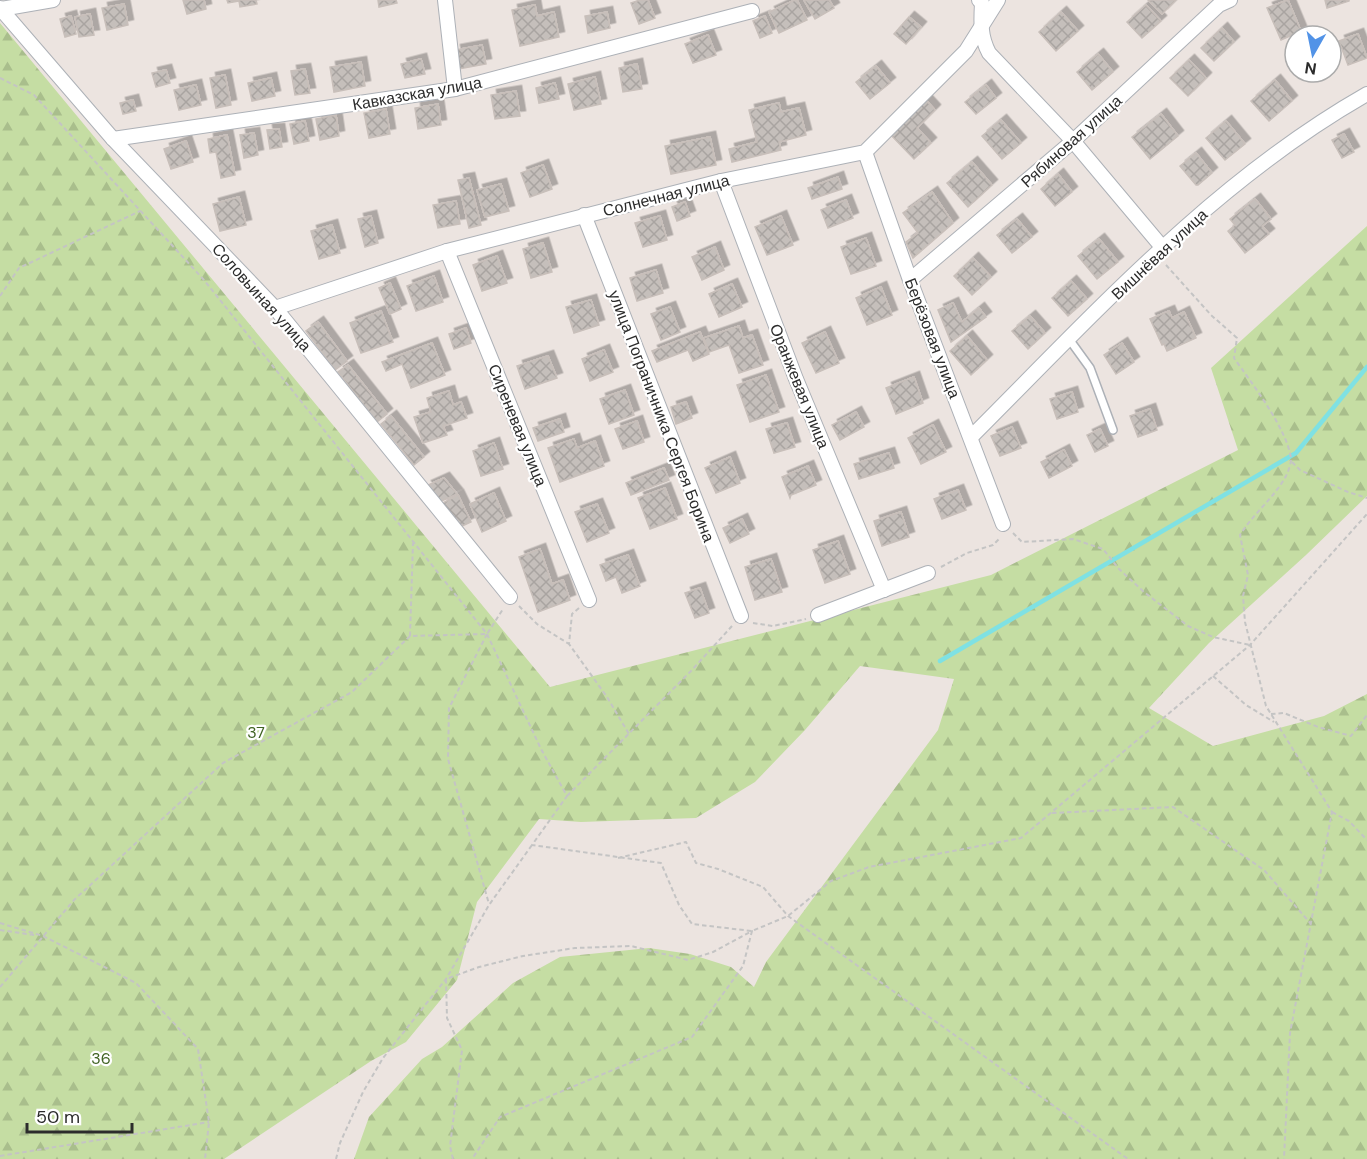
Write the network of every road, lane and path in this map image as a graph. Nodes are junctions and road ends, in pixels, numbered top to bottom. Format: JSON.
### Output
{"nodes":[{"id":1,"x":53,"y":0,"type":"edge"},
{"id":2,"x":445,"y":0,"type":"edge"},
{"id":3,"x":979,"y":0,"type":"edge"},
{"id":4,"x":998,"y":0,"type":"edge"},
{"id":5,"x":1230,"y":0,"type":"edge"},
{"id":6,"x":0,"y":9,"type":"edge"},
{"id":7,"x":752,"y":11,"type":"dead end"},
{"id":8,"x":981,"y":24,"type":"junction"},
{"id":9,"x":0,"y":78,"type":"edge"},
{"id":10,"x":455,"y":89,"type":"junction"},
{"id":11,"x":1367,"y":94,"type":"edge"},
{"id":12,"x":113,"y":139,"type":"junction"},
{"id":13,"x":1073,"y":141,"type":"junction"},
{"id":14,"x":865,"y":152,"type":"junction"},
{"id":15,"x":722,"y":181,"type":"junction"},
{"id":16,"x":140,"y":211,"type":"junction"},
{"id":17,"x":584,"y":215,"type":"junction"},
{"id":18,"x":1159,"y":250,"type":"junction"},
{"id":19,"x":447,"y":251,"type":"junction"},
{"id":20,"x":910,"y":280,"type":"junction"},
{"id":21,"x":0,"y":296,"type":"edge"},
{"id":22,"x":275,"y":308,"type":"junction"},
{"id":23,"x":1069,"y":339,"type":"junction"},
{"id":24,"x":1113,"y":430,"type":"dead end"},
{"id":25,"x":970,"y":437,"type":"junction"},
{"id":26,"x":1291,"y":461,"type":"junction"},
{"id":27,"x":1367,"y":498,"type":"edge"},
{"id":28,"x":1367,"y":514,"type":"edge"},
{"id":29,"x":1003,"y":524,"type":"junction"},
{"id":30,"x":413,"y":541,"type":"junction"},
{"id":31,"x":928,"y":573,"type":"joint"},
{"id":32,"x":884,"y":590,"type":"junction"},
{"id":33,"x":510,"y":597,"type":"junction"},
{"id":34,"x":589,"y":600,"type":"joint"},
{"id":35,"x":818,"y":615,"type":"joint"},
{"id":36,"x":741,"y":616,"type":"junction"},
{"id":37,"x":487,"y":634,"type":"junction"},
{"id":38,"x":410,"y":636,"type":"junction"},
{"id":39,"x":569,"y":644,"type":"junction"},
{"id":40,"x":1250,"y":645,"type":"junction"},
{"id":41,"x":1213,"y":676,"type":"junction"},
{"id":42,"x":1271,"y":714,"type":"junction"},
{"id":43,"x":1367,"y":715,"type":"edge"},
{"id":44,"x":1277,"y":724,"type":"junction"},
{"id":45,"x":629,"y":734,"type":"junction"},
{"id":46,"x":567,"y":796,"type":"junction"},
{"id":47,"x":1332,"y":812,"type":"junction"},
{"id":48,"x":1050,"y":813,"type":"junction"},
{"id":49,"x":1367,"y":840,"type":"edge"},
{"id":50,"x":532,"y":845,"type":"junction"},
{"id":51,"x":616,"y":858,"type":"junction"},
{"id":52,"x":489,"y":905,"type":"junction"},
{"id":53,"x":788,"y":916,"type":"junction"},
{"id":54,"x":0,"y":923,"type":"edge"},
{"id":55,"x":1311,"y":924,"type":"junction"},
{"id":56,"x":0,"y":930,"type":"edge"},
{"id":57,"x":752,"y":931,"type":"junction"},
{"id":58,"x":43,"y":936,"type":"junction"},
{"id":59,"x":446,"y":979,"type":"junction"},
{"id":60,"x":0,"y":987,"type":"edge"},
{"id":61,"x":209,"y":1122,"type":"junction"},
{"id":62,"x":0,"y":1156,"type":"edge"},
{"id":63,"x":206,"y":1159,"type":"edge"},
{"id":64,"x":336,"y":1159,"type":"edge"},
{"id":65,"x":453,"y":1159,"type":"edge"},
{"id":66,"x":472,"y":1159,"type":"edge"},
{"id":67,"x":1128,"y":1159,"type":"edge"},
{"id":68,"x":1284,"y":1159,"type":"edge"}],
"edges":[{"from":1,"to":6,"type":"street"},
{"from":2,"to":10,"type":"street"},
{"from":3,"to":8,"type":"street"},
{"from":4,"to":8,"type":"street"},
{"from":5,"to":13,"type":"street","name":"Рябиновая улица"},
{"from":6,"to":12,"type":"street","name":"Соловьиная улица"},
{"from":7,"to":10,"type":"street","name":"Кавказская улица"},
{"from":8,"to":13,"type":"street"},
{"from":8,"to":14,"type":"street"},
{"from":9,"to":16,"type":"path"},
{"from":10,"to":12,"type":"street","name":"Кавказская улица"},
{"from":11,"to":18,"type":"street","name":"Вишнёвая улица"},
{"from":12,"to":22,"type":"street","name":"Соловьиная улица"},
{"from":13,"to":18,"type":"street"},
{"from":13,"to":20,"type":"street","name":"Рябиновая улица"},
{"from":14,"to":15,"type":"street","name":"Солнечная улица"},
{"from":14,"to":20,"type":"street","name":"Берёзовая улица"},
{"from":15,"to":17,"type":"street","name":"Солнечная улица"},
{"from":15,"to":32,"type":"street","name":"Оранжевая улица"},
{"from":16,"to":21,"type":"path"},
{"from":16,"to":30,"type":"path"},
{"from":17,"to":19,"type":"street","name":"Солнечная улица"},
{"from":17,"to":36,"type":"street","name":"улица Пограничника Сергея Борина"},
{"from":18,"to":23,"type":"street","name":"Вишнёвая улица"},
{"from":18,"to":26,"type":"path"},
{"from":19,"to":22,"type":"street","name":"Солнечная улица"},
{"from":19,"to":34,"type":"street","name":"Сиреневая улица"},
{"from":20,"to":25,"type":"street","name":"Берёзовая улица"},
{"from":22,"to":33,"type":"street","name":"Соловьиная улица"},
{"from":23,"to":24,"type":"lane"},
{"from":23,"to":25,"type":"street","name":"Вишнёвая улица"},
{"from":25,"to":29,"type":"street","name":"Берёзовая улица"},
{"from":26,"to":27,"type":"path"},
{"from":26,"to":40,"type":"path"},
{"from":28,"to":40,"type":"path"},
{"from":29,"to":31,"type":"path"},
{"from":29,"to":40,"type":"path"},
{"from":30,"to":37,"type":"path"},
{"from":30,"to":38,"type":"path"},
{"from":31,"to":32,"type":"street"},
{"from":32,"to":35,"type":"street"},
{"from":33,"to":37,"type":"path"},
{"from":33,"to":39,"type":"path"},
{"from":34,"to":39,"type":"path"},
{"from":35,"to":36,"type":"path"},
{"from":36,"to":45,"type":"path"},
{"from":37,"to":38,"type":"path"},
{"from":37,"to":46,"type":"path"},
{"from":37,"to":52,"type":"path"},
{"from":38,"to":58,"type":"path"},
{"from":39,"to":45,"type":"path"},
{"from":40,"to":41,"type":"path"},
{"from":40,"to":42,"type":"path"},
{"from":41,"to":44,"type":"path"},
{"from":41,"to":48,"type":"path"},
{"from":42,"to":43,"type":"path"},
{"from":42,"to":44,"type":"path"},
{"from":44,"to":47,"type":"path"},
{"from":45,"to":46,"type":"path"},
{"from":46,"to":50,"type":"path"},
{"from":47,"to":49,"type":"path"},
{"from":47,"to":55,"type":"path"},
{"from":48,"to":53,"type":"path"},
{"from":48,"to":55,"type":"path"},
{"from":50,"to":51,"type":"path"},
{"from":50,"to":52,"type":"path"},
{"from":51,"to":53,"type":"path"},
{"from":51,"to":57,"type":"path"},
{"from":52,"to":59,"type":"path"},
{"from":53,"to":57,"type":"path"},
{"from":53,"to":67,"type":"path"},
{"from":54,"to":58,"type":"path"},
{"from":55,"to":68,"type":"path"},
{"from":56,"to":58,"type":"path"},
{"from":57,"to":59,"type":"path"},
{"from":57,"to":66,"type":"path"},
{"from":58,"to":60,"type":"path"},
{"from":58,"to":61,"type":"path"},
{"from":59,"to":64,"type":"path"},
{"from":59,"to":65,"type":"path"},
{"from":61,"to":62,"type":"path"},
{"from":61,"to":63,"type":"path"}]}
